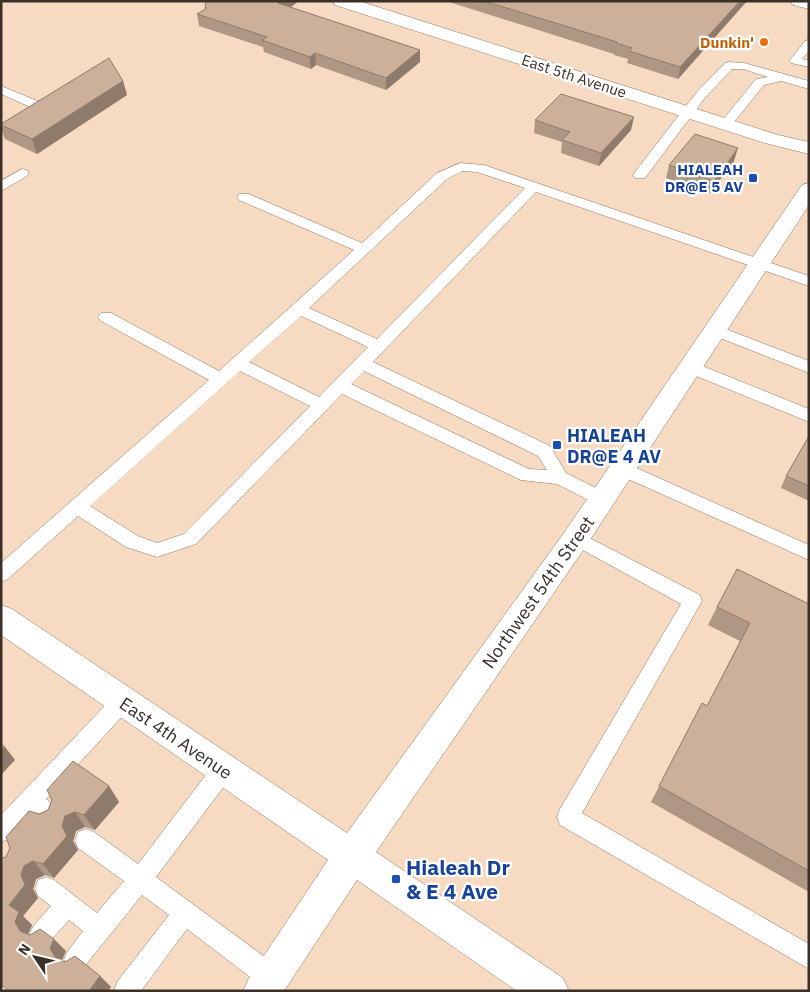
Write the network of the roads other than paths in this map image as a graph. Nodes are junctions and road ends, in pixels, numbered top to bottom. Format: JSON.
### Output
{"nodes":[{"id":1,"x":341,"y":1,"type":"edge"},
{"id":2,"x":798,"y":1,"type":"edge"},
{"id":3,"x":809,"y":4,"type":"edge"},
{"id":4,"x":809,"y":44,"type":"edge"},
{"id":5,"x":809,"y":64,"type":"edge"},
{"id":6,"x":781,"y":77,"type":"junction"},
{"id":7,"x":809,"y":85,"type":"edge"},
{"id":8,"x":1,"y":90,"type":"edge"},
{"id":9,"x":42,"y":107,"type":"edge"},
{"id":10,"x":688,"y":112,"type":"junction"},
{"id":11,"x":725,"y":124,"type":"junction"},
{"id":12,"x":809,"y":148,"type":"edge"},
{"id":13,"x":22,"y":173,"type":"dead end"},
{"id":14,"x":640,"y":175,"type":"dead end"},
{"id":15,"x":1,"y":187,"type":"edge"},
{"id":16,"x":534,"y":187,"type":"junction"},
{"id":17,"x":809,"y":189,"type":"edge"},
{"id":18,"x":244,"y":197,"type":"dead end"},
{"id":19,"x":363,"y":249,"type":"junction"},
{"id":20,"x":759,"y":263,"type":"junction"},
{"id":21,"x":809,"y":281,"type":"edge"},
{"id":22,"x":299,"y":309,"type":"junction"},
{"id":23,"x":106,"y":317,"type":"dead end"},
{"id":24,"x":715,"y":330,"type":"junction"},
{"id":25,"x":379,"y":346,"type":"junction"},
{"id":26,"x":238,"y":363,"type":"junction"},
{"id":27,"x":362,"y":363,"type":"junction"},
{"id":28,"x":690,"y":367,"type":"junction"},
{"id":29,"x":809,"y":367,"type":"edge"},
{"id":30,"x":221,"y":379,"type":"junction"},
{"id":31,"x":340,"y":386,"type":"junction"},
{"id":32,"x":321,"y":405,"type":"junction"},
{"id":33,"x":809,"y":416,"type":"edge"},
{"id":34,"x":623,"y":469,"type":"junction"},
{"id":35,"x":560,"y":478,"type":"junction"},
{"id":36,"x":602,"y":499,"type":"junction"},
{"id":37,"x":78,"y":507,"type":"junction"},
{"id":38,"x":576,"y":538,"type":"junction"},
{"id":39,"x":809,"y":554,"type":"edge"},
{"id":40,"x":1,"y":574,"type":"edge"},
{"id":41,"x":1,"y":618,"type":"edge"},
{"id":42,"x":123,"y":701,"type":"junction"},
{"id":43,"x":223,"y":770,"type":"junction"},
{"id":44,"x":30,"y":800,"type":"junction"},
{"id":45,"x":50,"y":816,"type":"edge"},
{"id":46,"x":1,"y":831,"type":"edge"},
{"id":47,"x":86,"y":840,"type":"edge"},
{"id":48,"x":351,"y":857,"type":"junction"},
{"id":49,"x":140,"y":879,"type":"junction"},
{"id":50,"x":46,"y":888,"type":"edge"},
{"id":51,"x":67,"y":905,"type":"junction"},
{"id":52,"x":185,"y":912,"type":"junction"},
{"id":53,"x":100,"y":929,"type":"junction"},
{"id":54,"x":42,"y":933,"type":"edge"},
{"id":55,"x":809,"y":957,"type":"edge"},
{"id":56,"x":76,"y":959,"type":"edge"},
{"id":57,"x":267,"y":984,"type":"edge"},
{"id":58,"x":126,"y":991,"type":"edge"},
{"id":59,"x":550,"y":991,"type":"edge"}],
"edges":[{"from":1,"to":10,"type":"main road","name":"East 5th Avenue"},
{"from":2,"to":3,"type":"main road"},
{"from":4,"to":5,"type":"lane"},
{"from":6,"to":7,"type":"lane"},
{"from":6,"to":10,"type":"lane"},
{"from":6,"to":11,"type":"lane"},
{"from":8,"to":9,"type":"lane"},
{"from":10,"to":11,"type":"main road","name":"East 5th Avenue"},
{"from":10,"to":14,"type":"lane"},
{"from":11,"to":12,"type":"main road","name":"East 5th Avenue"},
{"from":13,"to":15,"type":"lane"},
{"from":16,"to":19,"type":"lane"},
{"from":16,"to":20,"type":"lane"},
{"from":16,"to":25,"type":"lane"},
{"from":17,"to":20,"type":"main road","name":"Northwest 54th Street"},
{"from":18,"to":19,"type":"lane"},
{"from":19,"to":22,"type":"lane"},
{"from":20,"to":21,"type":"lane"},
{"from":20,"to":24,"type":"main road","name":"Northwest 54th Street"},
{"from":22,"to":25,"type":"lane"},
{"from":22,"to":26,"type":"lane"},
{"from":23,"to":30,"type":"lane"},
{"from":24,"to":28,"type":"main road","name":"Northwest 54th Street"},
{"from":24,"to":29,"type":"lane"},
{"from":25,"to":27,"type":"lane"},
{"from":26,"to":30,"type":"lane"},
{"from":26,"to":32,"type":"lane"},
{"from":27,"to":31,"type":"lane"},
{"from":27,"to":35,"type":"lane"},
{"from":28,"to":33,"type":"lane"},
{"from":28,"to":34,"type":"main road","name":"Northwest 54th Street"},
{"from":30,"to":37,"type":"lane"},
{"from":31,"to":32,"type":"lane"},
{"from":31,"to":35,"type":"lane"},
{"from":32,"to":37,"type":"lane"},
{"from":34,"to":36,"type":"main road","name":"Northwest 54th Street"},
{"from":34,"to":39,"type":"lane"},
{"from":35,"to":36,"type":"lane"},
{"from":36,"to":38,"type":"main road","name":"Northwest 54th Street"},
{"from":37,"to":40,"type":"lane"},
{"from":38,"to":48,"type":"main road","name":"Northwest 54th Street"},
{"from":38,"to":55,"type":"lane"},
{"from":41,"to":42,"type":"main road","name":"East 4th Avenue"},
{"from":42,"to":43,"type":"main road","name":"East 4th Avenue"},
{"from":42,"to":44,"type":"lane"},
{"from":43,"to":48,"type":"main road","name":"East 4th Avenue"},
{"from":43,"to":49,"type":"lane"},
{"from":44,"to":45,"type":"lane"},
{"from":44,"to":46,"type":"lane"},
{"from":47,"to":49,"type":"lane"},
{"from":48,"to":57,"type":"main road","name":"Northwest 54th Street"},
{"from":48,"to":59,"type":"main road","name":"East 4th Avenue"},
{"from":49,"to":52,"type":"lane"},
{"from":49,"to":53,"type":"lane"},
{"from":50,"to":51,"type":"lane"},
{"from":51,"to":53,"type":"lane"},
{"from":51,"to":54,"type":"lane"},
{"from":52,"to":57,"type":"lane"},
{"from":52,"to":58,"type":"lane"},
{"from":53,"to":56,"type":"lane"}]}
